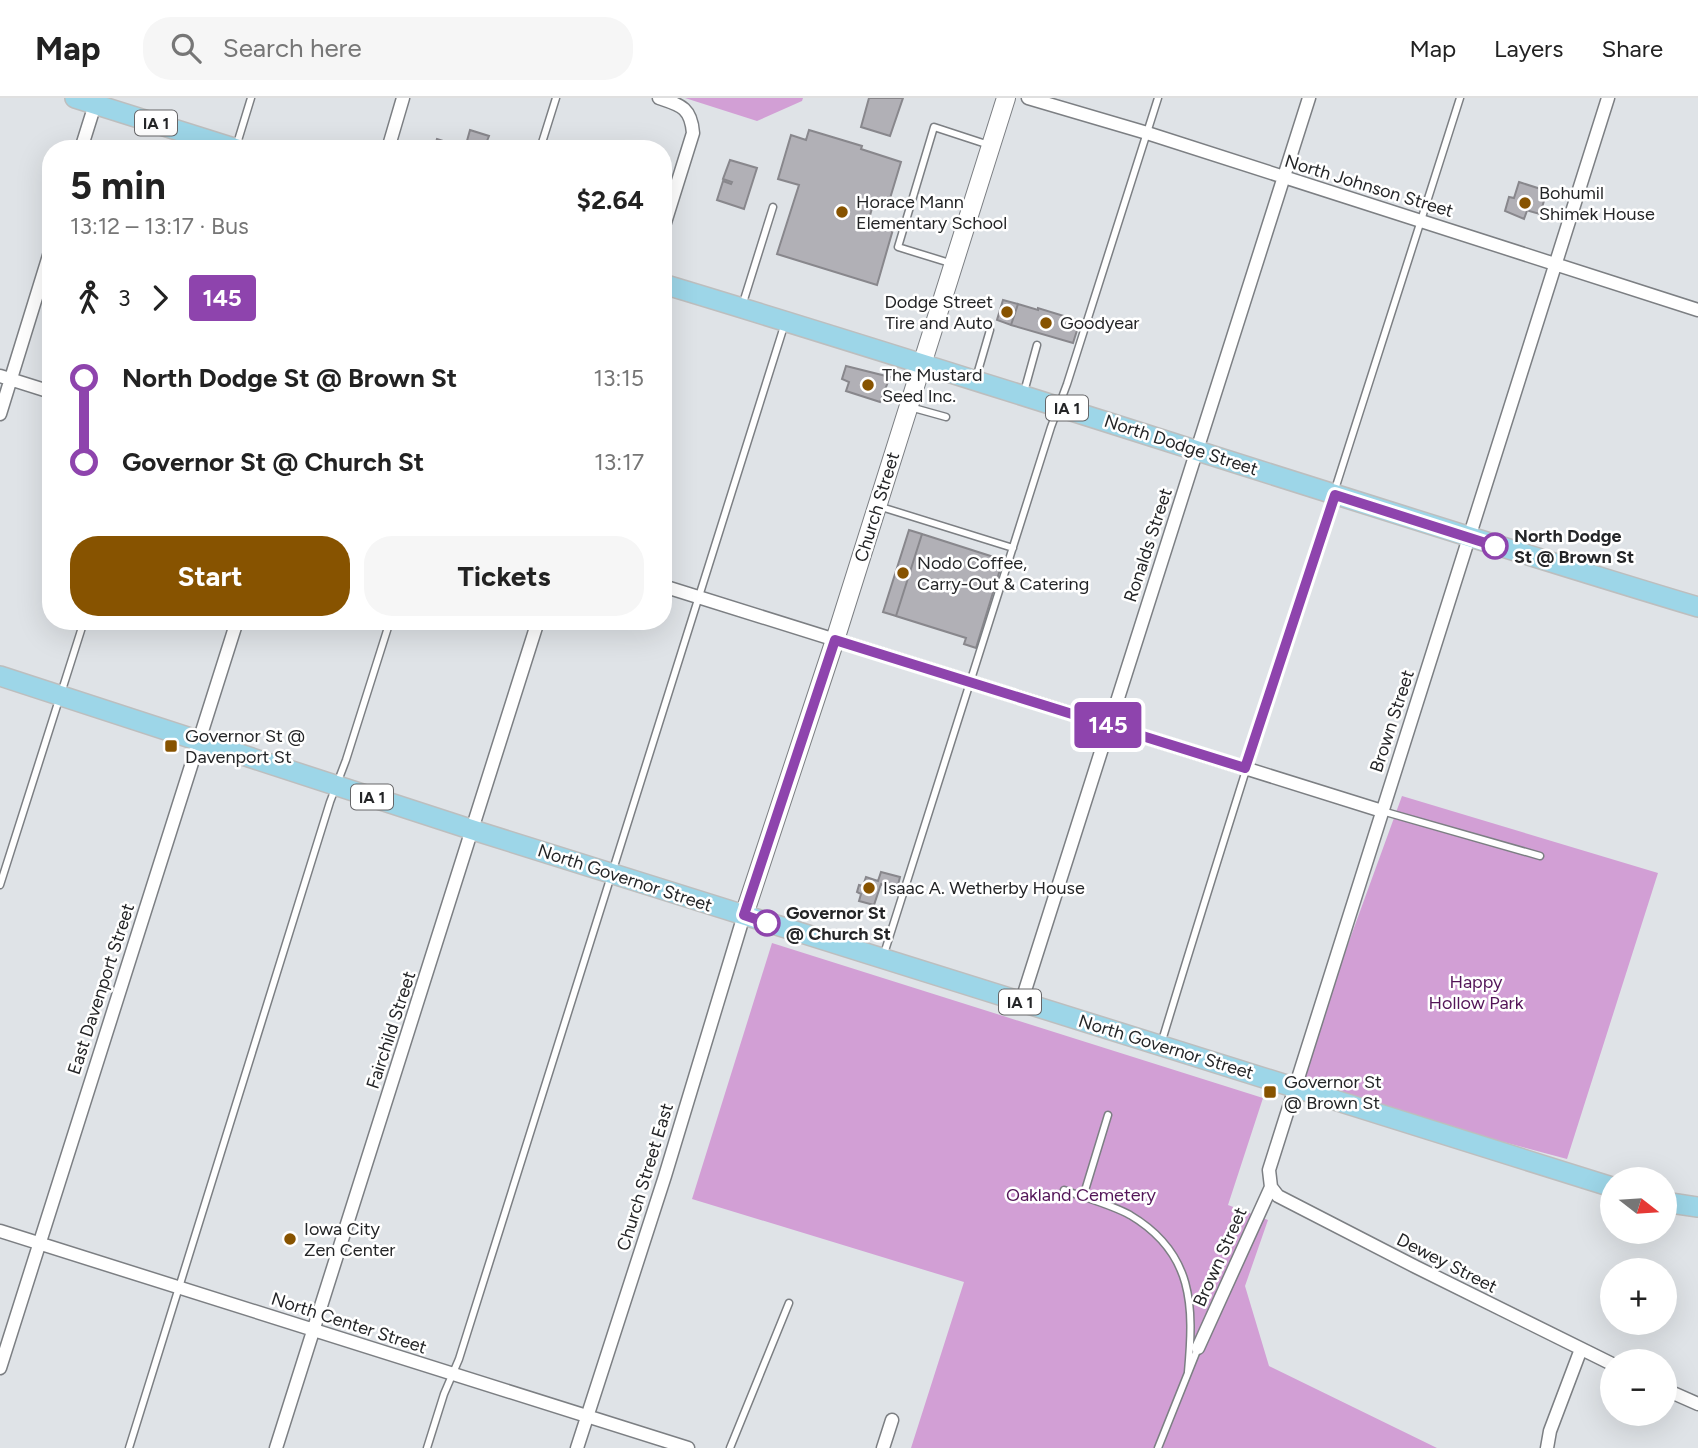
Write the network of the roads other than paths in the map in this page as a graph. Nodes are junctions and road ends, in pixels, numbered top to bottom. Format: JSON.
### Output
{"nodes":[{"id":1,"x":75,"y":98,"type":"edge"},
{"id":2,"x":251,"y":98,"type":"edge"},
{"id":3,"x":403,"y":98,"type":"edge"},
{"id":4,"x":556,"y":98,"type":"edge"},
{"id":5,"x":659,"y":98,"type":"edge"},
{"id":6,"x":1006,"y":98,"type":"edge"},
{"id":7,"x":1028,"y":98,"type":"edge"},
{"id":8,"x":1158,"y":98,"type":"edge"},
{"id":9,"x":1309,"y":98,"type":"edge"},
{"id":10,"x":1460,"y":98,"type":"edge"},
{"id":11,"x":1608,"y":98,"type":"edge"},
{"id":12,"x":96,"y":101,"type":"edge"},
{"id":13,"x":1147,"y":133,"type":"junction"},
{"id":14,"x":84,"y":140,"type":"edge"},
{"id":15,"x":210,"y":140,"type":"edge"},
{"id":16,"x":239,"y":140,"type":"edge"},
{"id":17,"x":391,"y":140,"type":"edge"},
{"id":18,"x":543,"y":140,"type":"edge"},
{"id":19,"x":991,"y":145,"type":"junction"},
{"id":20,"x":1284,"y":178,"type":"junction"},
{"id":21,"x":672,"y":200,"type":"edge"},
{"id":22,"x":774,"y":206,"type":"dead end"},
{"id":23,"x":1421,"y":221,"type":"junction"},
{"id":24,"x":1556,"y":263,"type":"junction"},
{"id":25,"x":954,"y":264,"type":"junction"},
{"id":26,"x":42,"y":274,"type":"edge"},
{"id":27,"x":672,"y":287,"type":"edge"},
{"id":28,"x":741,"y":307,"type":"junction"},
{"id":29,"x":1698,"y":310,"type":"edge"},
{"id":30,"x":786,"y":322,"type":"junction"},
{"id":31,"x":990,"y":330,"type":"dead end"},
{"id":32,"x":1037,"y":345,"type":"dead end"},
{"id":33,"x":922,"y":363,"type":"junction"},
{"id":34,"x":5,"y":378,"type":"edge"},
{"id":35,"x":975,"y":380,"type":"junction"},
{"id":36,"x":42,"y":389,"type":"edge"},
{"id":37,"x":1023,"y":394,"type":"junction"},
{"id":38,"x":1060,"y":405,"type":"junction"},
{"id":39,"x":908,"y":407,"type":"junction"},
{"id":40,"x":0,"y":414,"type":"edge"},
{"id":41,"x":946,"y":417,"type":"dead end"},
{"id":42,"x":1197,"y":451,"type":"junction"},
{"id":43,"x":1335,"y":495,"type":"junction"},
{"id":44,"x":877,"y":505,"type":"junction"},
{"id":45,"x":1469,"y":538,"type":"junction"},
{"id":46,"x":1013,"y":548,"type":"junction"},
{"id":47,"x":672,"y":589,"type":"edge"},
{"id":48,"x":699,"y":597,"type":"junction"},
{"id":49,"x":1698,"y":607,"type":"edge"},
{"id":50,"x":81,"y":630,"type":"edge"},
{"id":51,"x":234,"y":630,"type":"edge"},
{"id":52,"x":387,"y":630,"type":"edge"},
{"id":53,"x":534,"y":630,"type":"edge"},
{"id":54,"x":835,"y":640,"type":"junction"},
{"id":55,"x":0,"y":676,"type":"edge"},
{"id":56,"x":972,"y":682,"type":"junction"},
{"id":57,"x":60,"y":695,"type":"junction"},
{"id":58,"x":1110,"y":726,"type":"junction"},
{"id":59,"x":199,"y":740,"type":"junction"},
{"id":60,"x":1245,"y":768,"type":"junction"},
{"id":61,"x":337,"y":785,"type":"junction"},
{"id":62,"x":1382,"y":811,"type":"junction"},
{"id":63,"x":473,"y":830,"type":"junction"},
{"id":64,"x":1540,"y":856,"type":"dead end"},
{"id":65,"x":612,"y":874,"type":"junction"},
{"id":66,"x":0,"y":885,"type":"edge"},
{"id":67,"x":744,"y":915,"type":"junction"},
{"id":68,"x":883,"y":959,"type":"junction"},
{"id":69,"x":1021,"y":1003,"type":"junction"},
{"id":70,"x":1160,"y":1046,"type":"junction"},
{"id":71,"x":1296,"y":1087,"type":"junction"},
{"id":72,"x":1108,"y":1115,"type":"dead end"},
{"id":73,"x":1600,"y":1183,"type":"edge"},
{"id":74,"x":1271,"y":1187,"type":"junction"},
{"id":75,"x":1063,"y":1190,"type":"dead end"},
{"id":76,"x":1083,"y":1197,"type":"junction"},
{"id":77,"x":1677,"y":1204,"type":"edge"},
{"id":78,"x":1698,"y":1206,"type":"edge"},
{"id":79,"x":0,"y":1231,"type":"edge"},
{"id":80,"x":40,"y":1243,"type":"junction"},
{"id":81,"x":179,"y":1287,"type":"junction"},
{"id":82,"x":789,"y":1303,"type":"dead end"},
{"id":83,"x":314,"y":1330,"type":"junction"},
{"id":84,"x":1198,"y":1348,"type":"joint"},
{"id":85,"x":1581,"y":1349,"type":"junction"},
{"id":86,"x":1600,"y":1358,"type":"edge"},
{"id":87,"x":0,"y":1368,"type":"edge"},
{"id":88,"x":1188,"y":1372,"type":"junction"},
{"id":89,"x":453,"y":1374,"type":"junction"},
{"id":90,"x":1677,"y":1395,"type":"edge"},
{"id":91,"x":1698,"y":1404,"type":"edge"},
{"id":92,"x":588,"y":1416,"type":"junction"},
{"id":93,"x":892,"y":1420,"type":"dead end"},
{"id":94,"x":128,"y":1448,"type":"edge"},
{"id":95,"x":276,"y":1448,"type":"edge"},
{"id":96,"x":427,"y":1448,"type":"edge"},
{"id":97,"x":577,"y":1448,"type":"edge"},
{"id":98,"x":688,"y":1448,"type":"edge"},
{"id":99,"x":730,"y":1448,"type":"edge"},
{"id":100,"x":883,"y":1448,"type":"edge"},
{"id":101,"x":1158,"y":1448,"type":"edge"},
{"id":102,"x":1547,"y":1448,"type":"edge"}],
"edges":[{"from":1,"to":12,"type":"main road","number":"IA 1"},
{"from":2,"to":16,"type":"lane"},
{"from":3,"to":17,"type":"street"},
{"from":4,"to":18,"type":"lane"},
{"from":5,"to":21,"type":"street"},
{"from":6,"to":19,"type":"street","name":"Church Street"},
{"from":7,"to":13,"type":"street","name":"North Johnson Street"},
{"from":8,"to":13,"type":"lane"},
{"from":9,"to":20,"type":"street","name":"Ronalds Street"},
{"from":10,"to":23,"type":"lane"},
{"from":11,"to":24,"type":"street","name":"Brown Street"},
{"from":12,"to":14,"type":"street"},
{"from":12,"to":15,"type":"main road","number":"IA 1"},
{"from":13,"to":20,"type":"street","name":"North Johnson Street"},
{"from":13,"to":38,"type":"lane"},
{"from":19,"to":25,"type":"street","name":"Church Street"},
{"from":19,"to":25,"type":"lane"},
{"from":20,"to":23,"type":"street","name":"North Johnson Street"},
{"from":20,"to":42,"type":"street","name":"Ronalds Street"},
{"from":22,"to":28,"type":"lane"},
{"from":23,"to":24,"type":"street","name":"North Johnson Street"},
{"from":23,"to":43,"type":"lane"},
{"from":24,"to":29,"type":"street","name":"North Johnson Street"},
{"from":24,"to":45,"type":"street","name":"Brown Street"},
{"from":25,"to":33,"type":"street","name":"Church Street"},
{"from":26,"to":34,"type":"street"},
{"from":27,"to":28,"type":"main road","name":"North Dodge Street","number":"IA 1"},
{"from":28,"to":30,"type":"main road","name":"North Dodge Street","number":"IA 1"},
{"from":30,"to":33,"type":"main road","name":"North Dodge Street","number":"IA 1"},
{"from":30,"to":48,"type":"lane"},
{"from":31,"to":35,"type":"lane"},
{"from":32,"to":37,"type":"lane"},
{"from":33,"to":35,"type":"main road","name":"North Dodge Street","number":"IA 1"},
{"from":33,"to":39,"type":"street","name":"Church Street"},
{"from":34,"to":36,"type":"street"},
{"from":34,"to":40,"type":"street"},
{"from":35,"to":37,"type":"main road","name":"North Dodge Street","number":"IA 1"},
{"from":37,"to":38,"type":"main road","name":"North Dodge Street","number":"IA 1"},
{"from":38,"to":42,"type":"main road","name":"North Dodge Street","number":"IA 1"},
{"from":38,"to":46,"type":"lane"},
{"from":39,"to":41,"type":"lane"},
{"from":39,"to":44,"type":"street","name":"Church Street"},
{"from":42,"to":43,"type":"main road","name":"North Dodge Street","number":"IA 1"},
{"from":42,"to":58,"type":"street","name":"Ronalds Street"},
{"from":43,"to":45,"type":"main road","name":"North Dodge Street","number":"IA 1"},
{"from":43,"to":60,"type":"lane"},
{"from":44,"to":46,"type":"lane"},
{"from":44,"to":54,"type":"street","name":"Church Street"},
{"from":45,"to":49,"type":"main road","name":"North Dodge Street","number":"IA 1"},
{"from":45,"to":62,"type":"street","name":"Brown Street"},
{"from":46,"to":56,"type":"lane"},
{"from":47,"to":48,"type":"street"},
{"from":48,"to":54,"type":"street"},
{"from":48,"to":65,"type":"lane"},
{"from":50,"to":57,"type":"lane"},
{"from":51,"to":59,"type":"street","name":"East Davenport Street"},
{"from":52,"to":61,"type":"lane"},
{"from":53,"to":63,"type":"street","name":"Fairchild Street"},
{"from":54,"to":56,"type":"street"},
{"from":54,"to":67,"type":"street","name":"Church Street"},
{"from":55,"to":57,"type":"main road","name":"North Governor Street","number":"IA 1"},
{"from":56,"to":58,"type":"street"},
{"from":56,"to":68,"type":"lane"},
{"from":57,"to":59,"type":"main road","name":"North Governor Street","number":"IA 1"},
{"from":57,"to":66,"type":"lane"},
{"from":58,"to":60,"type":"street"},
{"from":58,"to":69,"type":"street","name":"Ronalds Street"},
{"from":59,"to":61,"type":"main road","name":"North Governor Street","number":"IA 1"},
{"from":59,"to":80,"type":"street","name":"East Davenport Street"},
{"from":60,"to":62,"type":"street"},
{"from":60,"to":70,"type":"lane"},
{"from":61,"to":63,"type":"main road","name":"North Governor Street","number":"IA 1"},
{"from":61,"to":81,"type":"lane"},
{"from":62,"to":64,"type":"lane"},
{"from":62,"to":71,"type":"street","name":"Brown Street"},
{"from":63,"to":65,"type":"main road","name":"North Governor Street","number":"IA 1"},
{"from":63,"to":83,"type":"street","name":"Fairchild Street"},
{"from":65,"to":67,"type":"main road","name":"North Governor Street","number":"IA 1"},
{"from":65,"to":89,"type":"lane"},
{"from":67,"to":68,"type":"main road","name":"North Governor Street","number":"IA 1"},
{"from":67,"to":92,"type":"street","name":"Church Street East"},
{"from":68,"to":69,"type":"main road","name":"North Governor Street","number":"IA 1"},
{"from":69,"to":70,"type":"main road","name":"North Governor Street","number":"IA 1"},
{"from":70,"to":71,"type":"main road","name":"North Governor Street","number":"IA 1"},
{"from":71,"to":73,"type":"main road","name":"North Governor Street","number":"IA 1"},
{"from":71,"to":74,"type":"street","name":"Brown Street"},
{"from":72,"to":76,"type":"lane"},
{"from":74,"to":84,"type":"street","name":"Brown Street"},
{"from":74,"to":85,"type":"street","name":"Dewey Street"},
{"from":75,"to":76,"type":"lane"},
{"from":76,"to":88,"type":"lane"},
{"from":77,"to":78,"type":"main road"},
{"from":79,"to":80,"type":"street","name":"North Center Street"},
{"from":80,"to":81,"type":"street","name":"North Center Street"},
{"from":80,"to":87,"type":"street","name":"East Davenport Street"},
{"from":81,"to":83,"type":"street","name":"North Center Street"},
{"from":81,"to":94,"type":"lane"},
{"from":82,"to":99,"type":"lane"},
{"from":83,"to":89,"type":"street","name":"North Center Street"},
{"from":83,"to":95,"type":"street","name":"Fairchild Street"},
{"from":84,"to":88,"type":"lane"},
{"from":85,"to":86,"type":"street","name":"Dewey Street"},
{"from":85,"to":102,"type":"street"},
{"from":88,"to":101,"type":"lane"},
{"from":89,"to":92,"type":"street","name":"North Center Street"},
{"from":89,"to":96,"type":"lane"},
{"from":90,"to":91,"type":"street"},
{"from":92,"to":97,"type":"street","name":"Church Street East"},
{"from":92,"to":98,"type":"street","name":"North Center Street"},
{"from":93,"to":100,"type":"street"}]}
